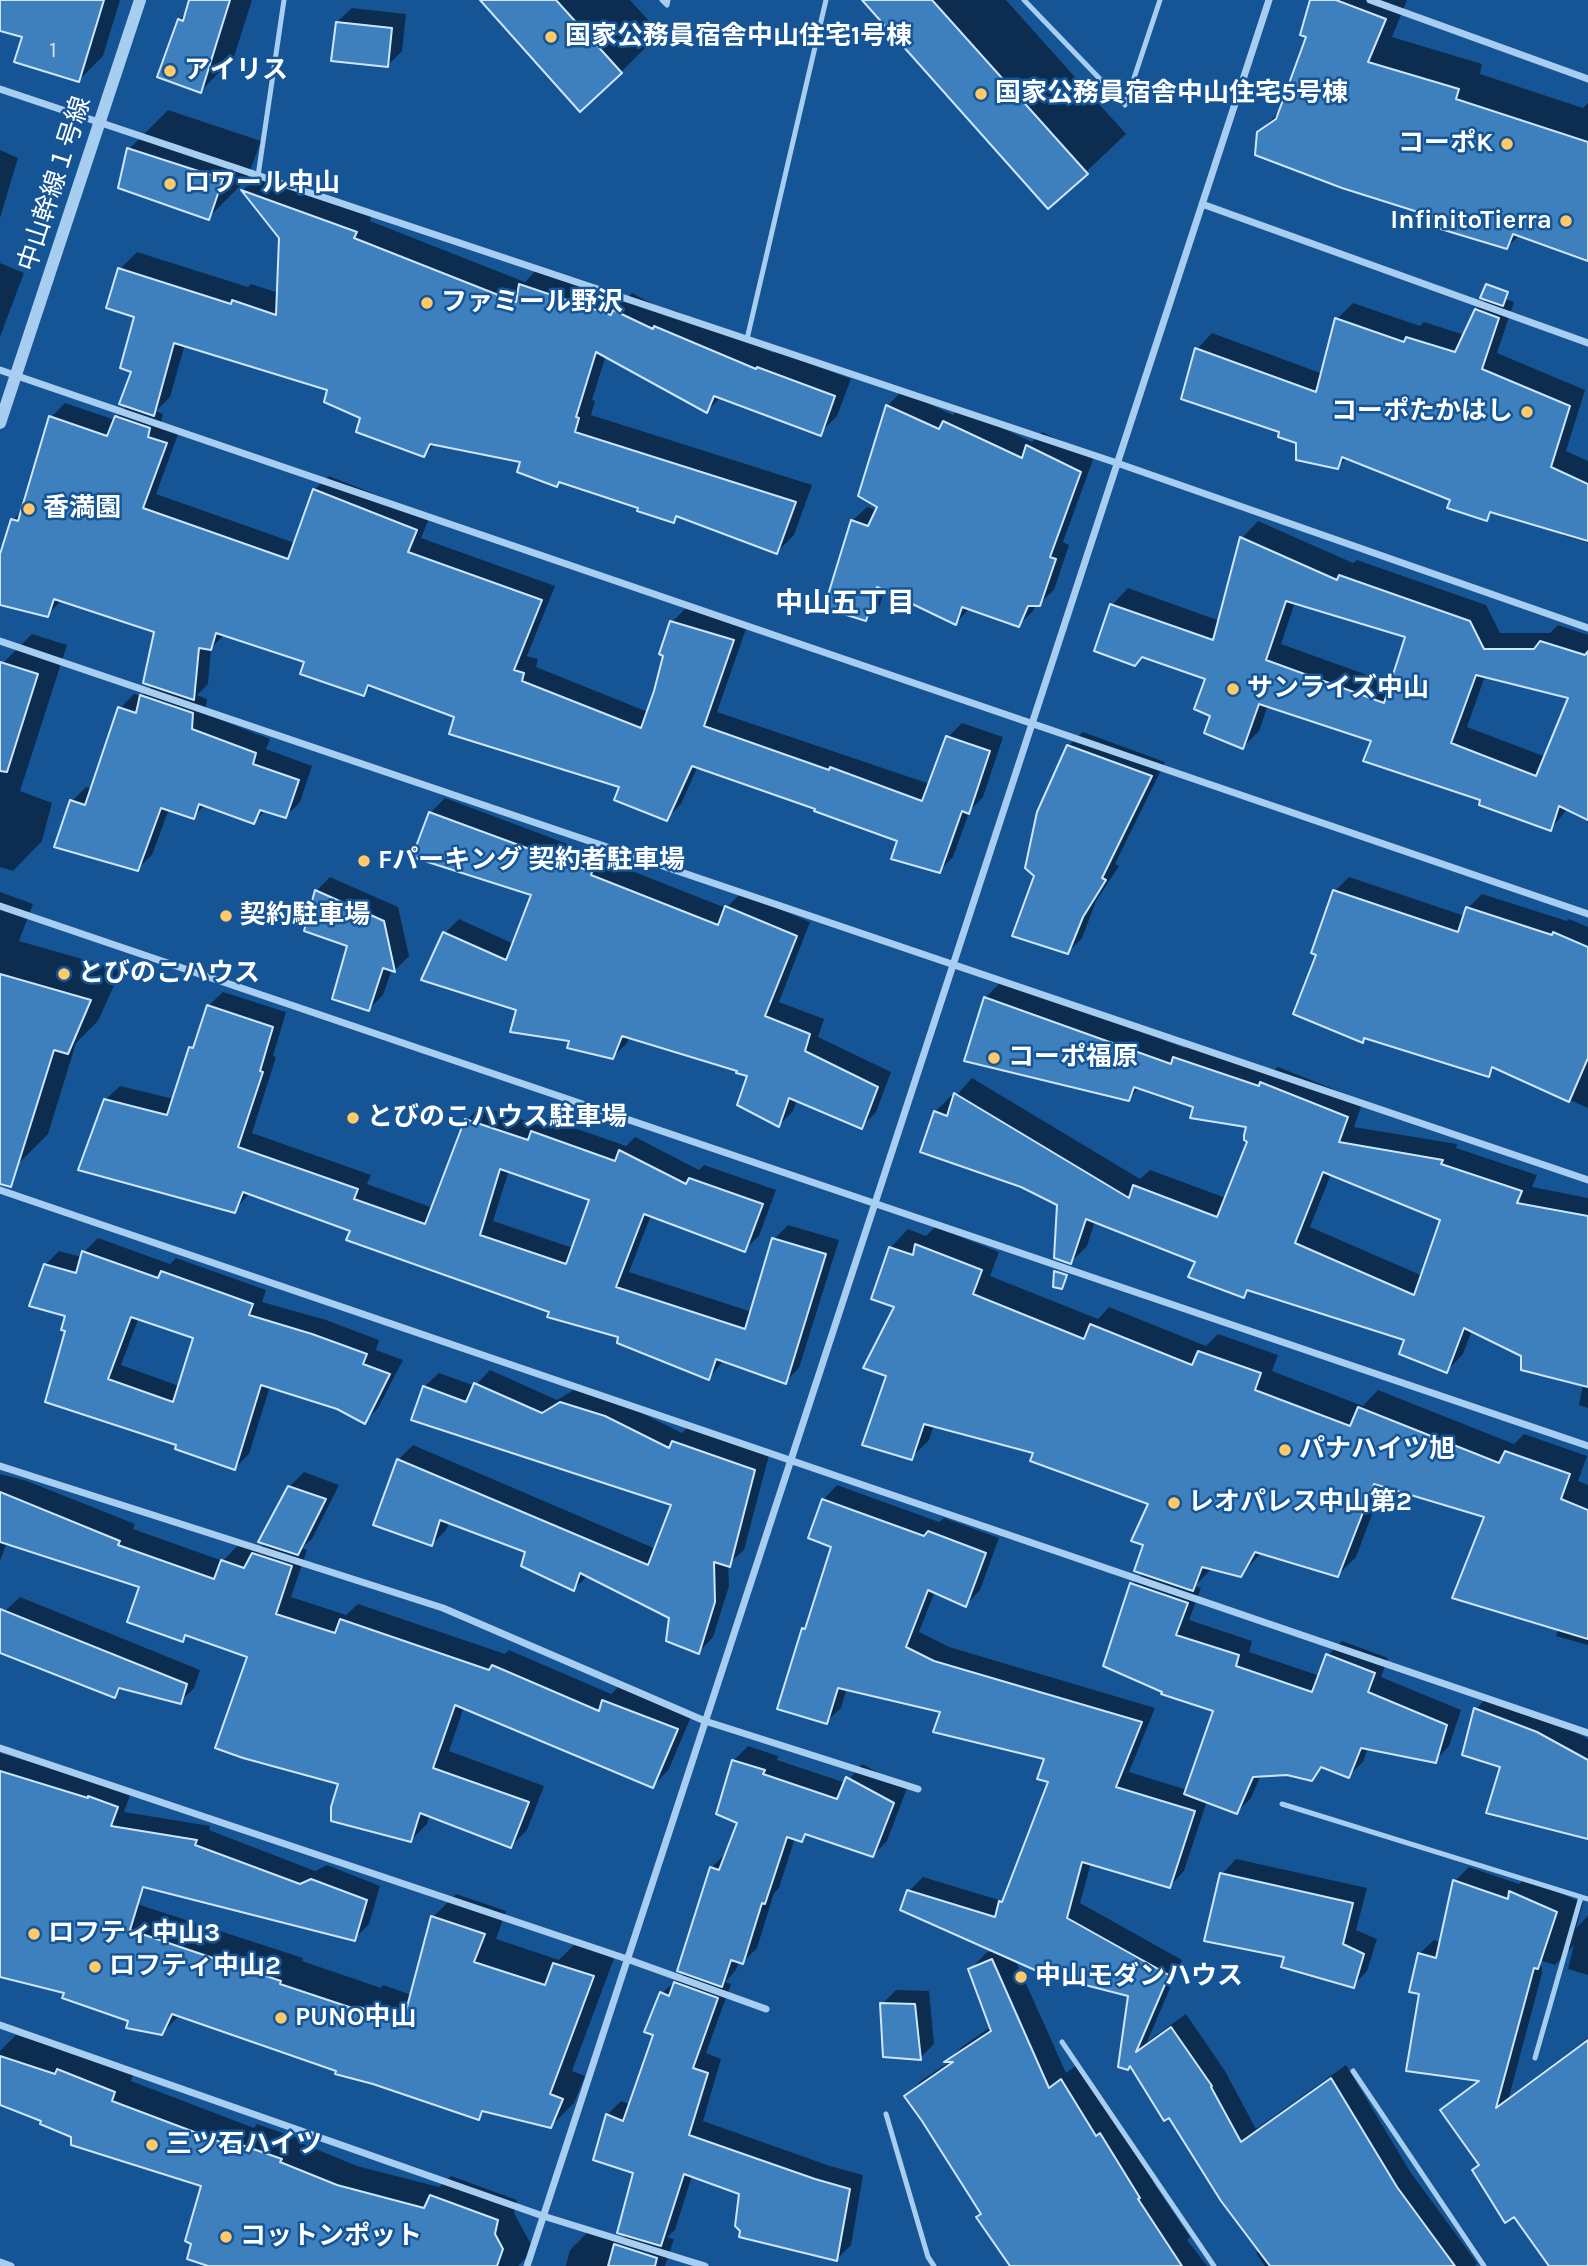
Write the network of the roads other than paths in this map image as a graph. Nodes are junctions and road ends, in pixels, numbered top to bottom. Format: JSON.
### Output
{"nodes":[{"id":1,"x":140,"y":0,"type":"edge"},
{"id":2,"x":284,"y":0,"type":"edge"},
{"id":3,"x":662,"y":0,"type":"edge"},
{"id":4,"x":668,"y":0,"type":"edge"},
{"id":5,"x":826,"y":0,"type":"edge"},
{"id":6,"x":1024,"y":0,"type":"edge"},
{"id":7,"x":1160,"y":0,"type":"edge"},
{"id":8,"x":1269,"y":0,"type":"edge"},
{"id":9,"x":1370,"y":0,"type":"edge"},
{"id":10,"x":1588,"y":79,"type":"edge"},
{"id":11,"x":0,"y":89,"type":"edge"},
{"id":12,"x":100,"y":123,"type":"junction"},
{"id":13,"x":258,"y":176,"type":"junction"},
{"id":14,"x":1202,"y":204,"type":"junction"},
{"id":15,"x":747,"y":339,"type":"junction"},
{"id":16,"x":1588,"y":342,"type":"edge"},
{"id":17,"x":0,"y":370,"type":"edge"},
{"id":18,"x":16,"y":376,"type":"junction"},
{"id":19,"x":0,"y":423,"type":"edge"},
{"id":20,"x":1117,"y":463,"type":"junction"},
{"id":21,"x":1588,"y":628,"type":"edge"},
{"id":22,"x":0,"y":641,"type":"edge"},
{"id":23,"x":1032,"y":724,"type":"junction"},
{"id":24,"x":0,"y":906,"type":"edge"},
{"id":25,"x":1588,"y":914,"type":"edge"},
{"id":26,"x":953,"y":964,"type":"junction"},
{"id":27,"x":1588,"y":1180,"type":"edge"},
{"id":28,"x":0,"y":1190,"type":"edge"},
{"id":29,"x":875,"y":1204,"type":"junction"},
{"id":30,"x":1588,"y":1446,"type":"edge"},
{"id":31,"x":791,"y":1460,"type":"junction"},
{"id":32,"x":0,"y":1466,"type":"edge"},
{"id":33,"x":705,"y":1721,"type":"junction"},
{"id":34,"x":1588,"y":1733,"type":"edge"},
{"id":35,"x":0,"y":1748,"type":"edge"},
{"id":36,"x":918,"y":1789,"type":"dead end"},
{"id":37,"x":1282,"y":1804,"type":"dead end"},
{"id":38,"x":1581,"y":1896,"type":"junction"},
{"id":39,"x":1588,"y":1899,"type":"edge"},
{"id":40,"x":627,"y":1959,"type":"junction"},
{"id":41,"x":766,"y":2009,"type":"dead end"},
{"id":42,"x":0,"y":2025,"type":"edge"},
{"id":43,"x":1062,"y":2042,"type":"dead end"},
{"id":44,"x":1535,"y":2058,"type":"dead end"},
{"id":45,"x":1353,"y":2071,"type":"dead end"},
{"id":46,"x":886,"y":2114,"type":"dead end"},
{"id":47,"x":543,"y":2216,"type":"junction"},
{"id":48,"x":0,"y":2262,"type":"edge"},
{"id":49,"x":11,"y":2266,"type":"edge"},
{"id":50,"x":527,"y":2266,"type":"edge"},
{"id":51,"x":705,"y":2266,"type":"edge"},
{"id":52,"x":934,"y":2266,"type":"edge"},
{"id":53,"x":1214,"y":2266,"type":"edge"},
{"id":54,"x":1484,"y":2266,"type":"edge"}],
"edges":[{"from":1,"to":12,"type":"street","name":"中山幹線１号線"},
{"from":2,"to":13,"type":"lane"},
{"from":3,"to":4,"type":"lane"},
{"from":5,"to":15,"type":"lane"},
{"from":6,"to":7,"type":"lane"},
{"from":8,"to":14,"type":"street"},
{"from":9,"to":10,"type":"street"},
{"from":11,"to":12,"type":"street"},
{"from":12,"to":13,"type":"street"},
{"from":12,"to":18,"type":"street","name":"中山幹線１号線"},
{"from":13,"to":15,"type":"street"},
{"from":14,"to":16,"type":"street"},
{"from":14,"to":20,"type":"street"},
{"from":15,"to":20,"type":"street"},
{"from":17,"to":18,"type":"street"},
{"from":18,"to":19,"type":"street","name":"中山幹線１号線"},
{"from":18,"to":23,"type":"street"},
{"from":20,"to":21,"type":"street"},
{"from":20,"to":23,"type":"street"},
{"from":22,"to":26,"type":"street"},
{"from":23,"to":25,"type":"street"},
{"from":23,"to":26,"type":"street"},
{"from":24,"to":29,"type":"street"},
{"from":26,"to":27,"type":"street"},
{"from":26,"to":29,"type":"street"},
{"from":28,"to":31,"type":"street"},
{"from":29,"to":30,"type":"street"},
{"from":29,"to":31,"type":"street"},
{"from":31,"to":33,"type":"street"},
{"from":31,"to":34,"type":"street"},
{"from":32,"to":33,"type":"street"},
{"from":33,"to":36,"type":"street"},
{"from":33,"to":40,"type":"street"},
{"from":35,"to":40,"type":"street"},
{"from":37,"to":38,"type":"lane"},
{"from":38,"to":39,"type":"lane"},
{"from":38,"to":44,"type":"lane"},
{"from":40,"to":41,"type":"street"},
{"from":40,"to":47,"type":"street"},
{"from":42,"to":47,"type":"street"},
{"from":43,"to":53,"type":"lane"},
{"from":45,"to":54,"type":"lane"},
{"from":46,"to":52,"type":"lane"},
{"from":47,"to":50,"type":"street"},
{"from":47,"to":51,"type":"street"},
{"from":48,"to":49,"type":"street"}]}
